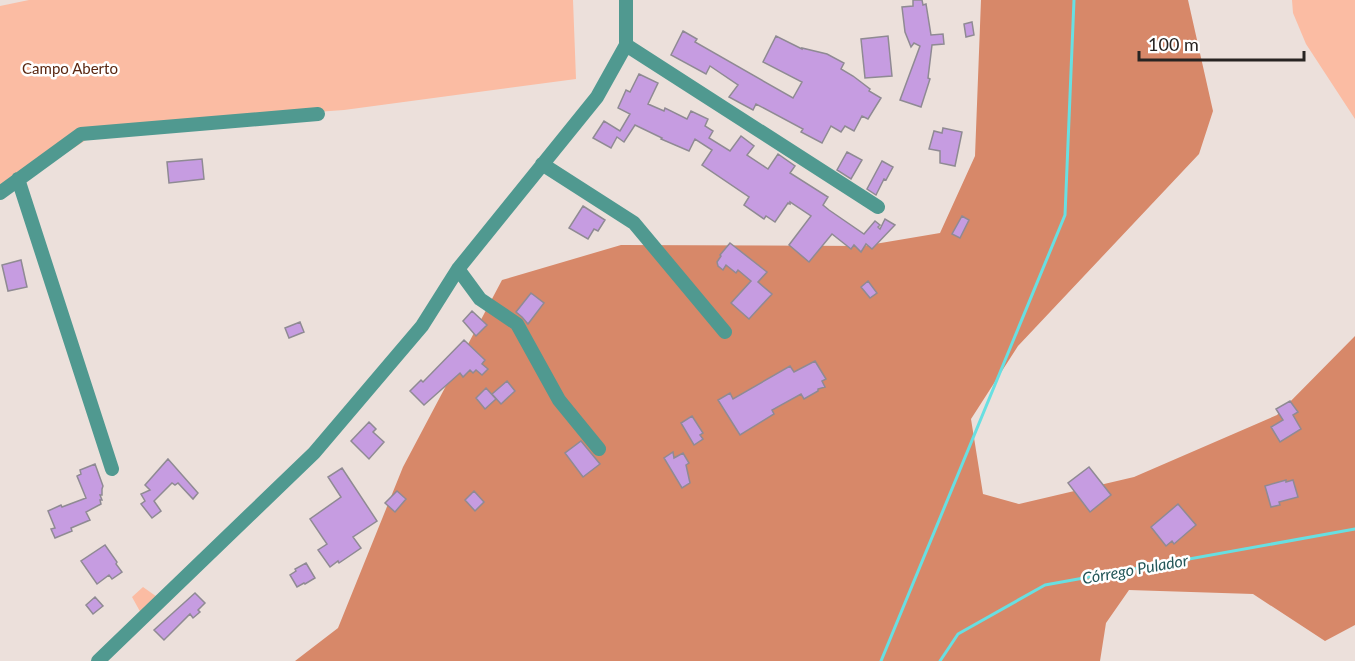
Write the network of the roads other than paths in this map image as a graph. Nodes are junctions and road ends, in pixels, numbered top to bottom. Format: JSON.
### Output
{"nodes":[{"id":1,"x":626,"y":0,"type":"edge"},
{"id":2,"x":626,"y":45,"type":"junction"},
{"id":3,"x":318,"y":114,"type":"dead end"},
{"id":4,"x":542,"y":164,"type":"junction"},
{"id":5,"x":18,"y":179,"type":"junction"},
{"id":6,"x":0,"y":193,"type":"edge"},
{"id":7,"x":878,"y":207,"type":"dead end"},
{"id":8,"x":458,"y":269,"type":"junction"},
{"id":9,"x":725,"y":332,"type":"dead end"},
{"id":10,"x":599,"y":449,"type":"dead end"},
{"id":11,"x":112,"y":469,"type":"dead end"},
{"id":12,"x":98,"y":661,"type":"edge"}],
"edges":[{"from":1,"to":2,"type":"street"},
{"from":2,"to":4,"type":"street"},
{"from":2,"to":7,"type":"street"},
{"from":3,"to":5,"type":"street"},
{"from":4,"to":8,"type":"street"},
{"from":4,"to":9,"type":"street"},
{"from":5,"to":6,"type":"street"},
{"from":5,"to":11,"type":"street"},
{"from":8,"to":10,"type":"street"},
{"from":8,"to":12,"type":"street"}]}
